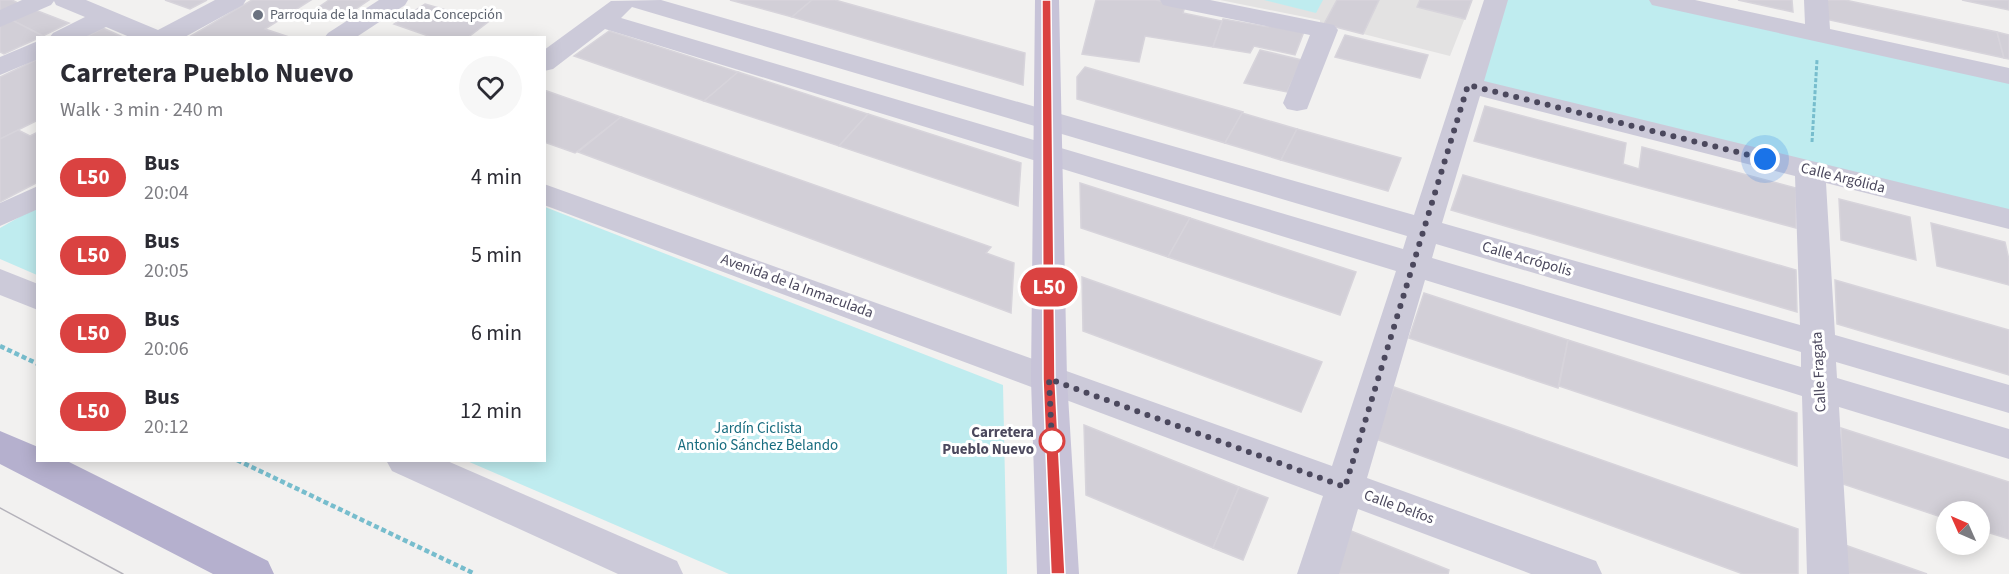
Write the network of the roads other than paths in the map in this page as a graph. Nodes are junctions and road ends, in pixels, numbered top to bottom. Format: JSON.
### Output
{"nodes":[{"id":1,"x":42,"y":0,"type":"edge"},
{"id":2,"x":65,"y":0,"type":"edge"},
{"id":3,"x":234,"y":0,"type":"edge"},
{"id":4,"x":396,"y":0,"type":"edge"},
{"id":5,"x":628,"y":0,"type":"edge"},
{"id":6,"x":634,"y":0,"type":"edge"},
{"id":7,"x":1047,"y":0,"type":"edge"},
{"id":8,"x":1172,"y":0,"type":"edge"},
{"id":9,"x":1496,"y":0,"type":"edge"},
{"id":10,"x":1661,"y":0,"type":"edge"},
{"id":11,"x":1816,"y":0,"type":"edge"},
{"id":12,"x":105,"y":17,"type":"junction"},
{"id":13,"x":0,"y":19,"type":"edge"},
{"id":14,"x":602,"y":20,"type":"junction"},
{"id":15,"x":1818,"y":34,"type":"junction"},
{"id":16,"x":66,"y":36,"type":"edge"},
{"id":17,"x":149,"y":36,"type":"edge"},
{"id":18,"x":168,"y":36,"type":"edge"},
{"id":19,"x":340,"y":36,"type":"edge"},
{"id":20,"x":36,"y":50,"type":"edge"},
{"id":21,"x":546,"y":62,"type":"edge"},
{"id":22,"x":0,"y":67,"type":"edge"},
{"id":23,"x":2009,"y":76,"type":"edge"},
{"id":24,"x":1468,"y":85,"type":"junction"},
{"id":25,"x":1297,"y":103,"type":"dead end"},
{"id":26,"x":1046,"y":120,"type":"junction"},
{"id":27,"x":1049,"y":155,"type":"junction"},
{"id":28,"x":1810,"y":170,"type":"junction"},
{"id":29,"x":546,"y":195,"type":"edge"},
{"id":30,"x":36,"y":197,"type":"edge"},
{"id":31,"x":0,"y":216,"type":"edge"},
{"id":32,"x":2009,"y":219,"type":"edge"},
{"id":33,"x":1425,"y":230,"type":"junction"},
{"id":34,"x":1414,"y":265,"type":"junction"},
{"id":35,"x":0,"y":281,"type":"edge"},
{"id":36,"x":36,"y":297,"type":"edge"},
{"id":37,"x":1818,"y":344,"type":"junction"},
{"id":38,"x":1049,"y":379,"type":"junction"},
{"id":39,"x":1820,"y":387,"type":"junction"},
{"id":40,"x":2009,"y":399,"type":"edge"},
{"id":41,"x":2009,"y":444,"type":"edge"},
{"id":42,"x":20,"y":450,"type":"edge"},
{"id":43,"x":36,"y":459,"type":"edge"},
{"id":44,"x":43,"y":462,"type":"edge"},
{"id":45,"x":410,"y":462,"type":"edge"},
{"id":46,"x":1345,"y":487,"type":"junction"},
{"id":47,"x":253,"y":574,"type":"edge"},
{"id":48,"x":662,"y":574,"type":"edge"},
{"id":49,"x":1058,"y":574,"type":"edge"},
{"id":50,"x":1318,"y":574,"type":"edge"},
{"id":51,"x":1581,"y":574,"type":"edge"},
{"id":52,"x":1828,"y":574,"type":"edge"}],
"edges":[{"from":1,"to":13,"type":"street"},
{"from":2,"to":12,"type":"street"},
{"from":3,"to":18,"type":"street"},
{"from":4,"to":19,"type":"street"},
{"from":5,"to":14,"type":"street"},
{"from":6,"to":26,"type":"street","name":"Calle Acrópolis"},
{"from":7,"to":26,"type":"street"},
{"from":8,"to":25,"type":"street"},
{"from":9,"to":24,"type":"street"},
{"from":10,"to":15,"type":"street"},
{"from":11,"to":15,"type":"street"},
{"from":12,"to":16,"type":"street"},
{"from":12,"to":17,"type":"street"},
{"from":14,"to":21,"type":"street"},
{"from":14,"to":27,"type":"street"},
{"from":15,"to":23,"type":"street"},
{"from":20,"to":22,"type":"street"},
{"from":24,"to":28,"type":"street","name":"Calle Argólida"},
{"from":24,"to":33,"type":"street"},
{"from":26,"to":27,"type":"street"},
{"from":26,"to":33,"type":"street","name":"Calle Acrópolis"},
{"from":27,"to":34,"type":"street"},
{"from":27,"to":38,"type":"street"},
{"from":28,"to":32,"type":"street","name":"Calle Argólida"},
{"from":28,"to":37,"type":"street","name":"Calle Fragata"},
{"from":29,"to":38,"type":"street","name":"Avenida de la Inmaculada"},
{"from":30,"to":31,"type":"street"},
{"from":33,"to":34,"type":"street"},
{"from":33,"to":37,"type":"street","name":"Calle Acrópolis"},
{"from":34,"to":39,"type":"street"},
{"from":34,"to":46,"type":"street"},
{"from":35,"to":36,"type":"street"},
{"from":37,"to":39,"type":"street","name":"Calle Fragata"},
{"from":37,"to":40,"type":"street","name":"Calle Acrópolis"},
{"from":38,"to":46,"type":"street","name":"Calle Delfos"},
{"from":38,"to":49,"type":"street"},
{"from":39,"to":41,"type":"street"},
{"from":39,"to":52,"type":"street","name":"Calle Fragata"},
{"from":42,"to":43,"type":"main road"},
{"from":44,"to":47,"type":"main road"},
{"from":45,"to":48,"type":"street"},
{"from":46,"to":50,"type":"street"},
{"from":46,"to":51,"type":"street","name":"Calle Delfos"}]}
